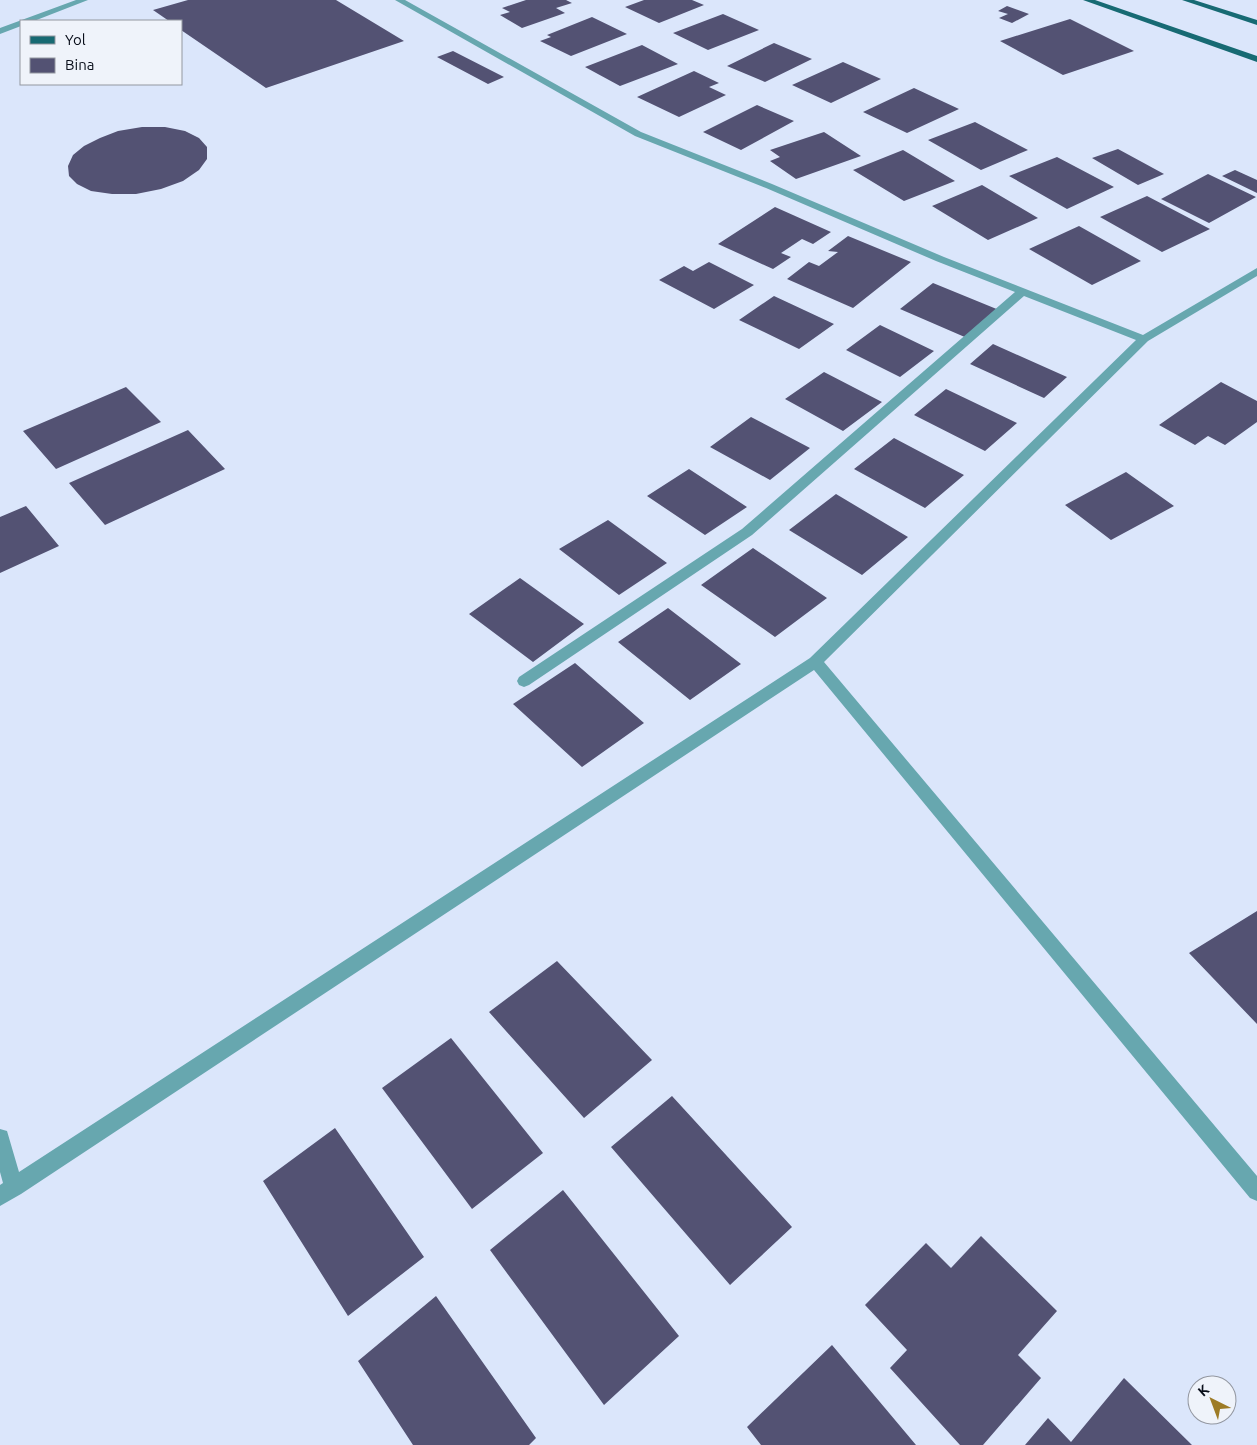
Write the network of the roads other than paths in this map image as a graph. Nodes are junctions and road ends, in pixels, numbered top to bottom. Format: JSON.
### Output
{"nodes":[{"id":1,"x":84,"y":0,"type":"edge"},
{"id":2,"x":399,"y":0,"type":"edge"},
{"id":3,"x":1087,"y":0,"type":"edge"},
{"id":4,"x":1186,"y":0,"type":"edge"},
{"id":5,"x":30,"y":20,"type":"edge"},
{"id":6,"x":20,"y":23,"type":"edge"},
{"id":7,"x":1257,"y":23,"type":"edge"},
{"id":8,"x":0,"y":31,"type":"edge"},
{"id":9,"x":1257,"y":59,"type":"edge"},
{"id":10,"x":1257,"y":271,"type":"edge"},
{"id":11,"x":1022,"y":292,"type":"junction"},
{"id":12,"x":1144,"y":339,"type":"junction"},
{"id":13,"x":815,"y":662,"type":"junction"},
{"id":14,"x":524,"y":681,"type":"dead end"},
{"id":15,"x":0,"y":1138,"type":"edge"},
{"id":16,"x":7,"y":1191,"type":"edge"},
{"id":17,"x":1257,"y":1191,"type":"edge"}],
"edges":[{"from":1,"to":5,"type":"street"},
{"from":2,"to":11,"type":"street"},
{"from":3,"to":9,"type":"main road"},
{"from":4,"to":7,"type":"main road"},
{"from":6,"to":8,"type":"street"},
{"from":10,"to":12,"type":"street"},
{"from":11,"to":12,"type":"street"},
{"from":11,"to":14,"type":"street"},
{"from":12,"to":13,"type":"street"},
{"from":13,"to":16,"type":"street"},
{"from":13,"to":17,"type":"street"},
{"from":15,"to":16,"type":"street"}]}
